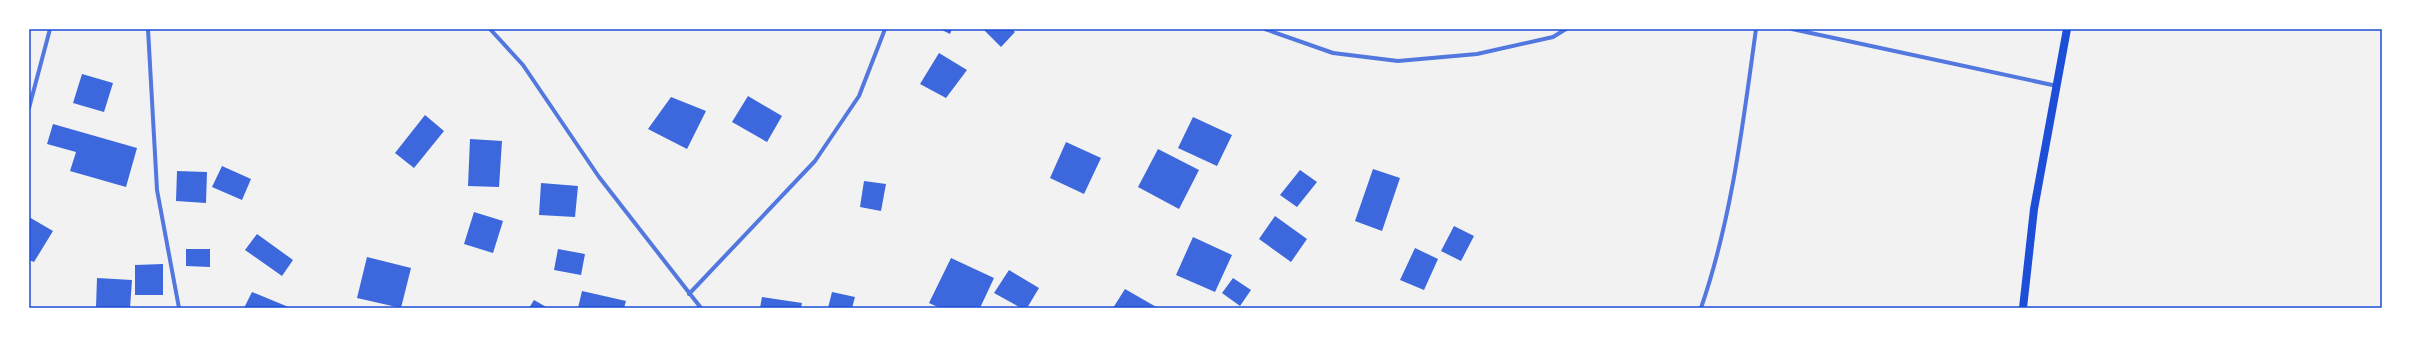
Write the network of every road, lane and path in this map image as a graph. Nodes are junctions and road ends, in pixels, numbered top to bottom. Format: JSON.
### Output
{"nodes":[{"id":1,"x":50,"y":29,"type":"edge"},
{"id":2,"x":148,"y":29,"type":"edge"},
{"id":3,"x":490,"y":29,"type":"edge"},
{"id":4,"x":885,"y":29,"type":"edge"},
{"id":5,"x":1265,"y":29,"type":"edge"},
{"id":6,"x":1566,"y":29,"type":"edge"},
{"id":7,"x":1756,"y":29,"type":"edge"},
{"id":8,"x":1792,"y":29,"type":"edge"},
{"id":9,"x":2067,"y":29,"type":"edge"},
{"id":10,"x":2058,"y":87,"type":"junction"},
{"id":11,"x":29,"y":108,"type":"edge"},
{"id":12,"x":688,"y":294,"type":"junction"},
{"id":13,"x":179,"y":308,"type":"edge"},
{"id":14,"x":700,"y":308,"type":"edge"},
{"id":15,"x":1701,"y":308,"type":"edge"},
{"id":16,"x":2023,"y":308,"type":"edge"}],
"edges":[{"from":1,"to":11,"type":"street"},
{"from":2,"to":13,"type":"street"},
{"from":3,"to":12,"type":"street"},
{"from":4,"to":12,"type":"street"},
{"from":5,"to":6,"type":"street"},
{"from":7,"to":15,"type":"street"},
{"from":8,"to":10,"type":"street"},
{"from":9,"to":10,"type":"main road"},
{"from":10,"to":16,"type":"main road"},
{"from":12,"to":14,"type":"street"}]}
